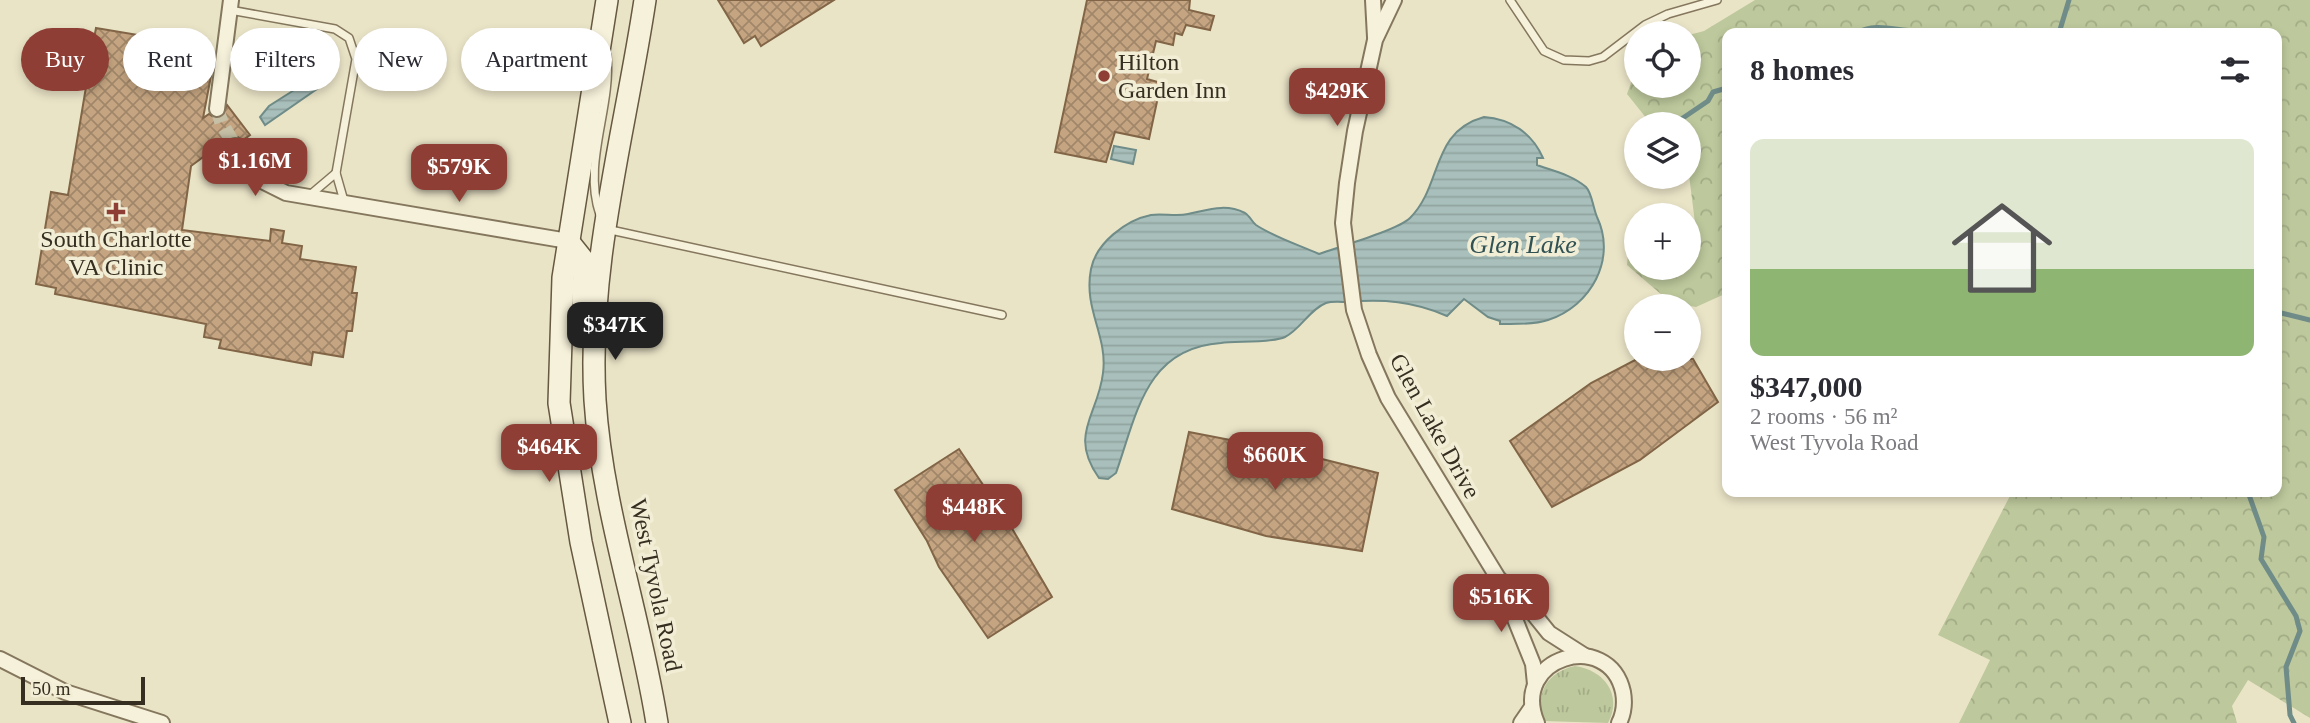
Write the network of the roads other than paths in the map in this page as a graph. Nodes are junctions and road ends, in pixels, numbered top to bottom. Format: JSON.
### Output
{"nodes":[{"id":1,"x":645,"y":0,"type":"edge"},
{"id":2,"x":1373,"y":0,"type":"edge"},
{"id":3,"x":1394,"y":0,"type":"edge"},
{"id":4,"x":1510,"y":0,"type":"edge"},
{"id":5,"x":1717,"y":0,"type":"edge"},
{"id":6,"x":230,"y":5,"type":"edge"},
{"id":7,"x":605,"y":10,"type":"edge"},
{"id":8,"x":1375,"y":40,"type":"junction"},
{"id":9,"x":217,"y":109,"type":"tunnel mouth"},
{"id":10,"x":235,"y":146,"type":"tunnel mouth"},
{"id":11,"x":336,"y":173,"type":"junction"},
{"id":12,"x":309,"y":196,"type":"junction"},
{"id":13,"x":344,"y":201,"type":"junction"},
{"id":14,"x":605,"y":228,"type":"junction"},
{"id":15,"x":568,"y":241,"type":"junction"},
{"id":16,"x":1002,"y":315,"type":"dead end"},
{"id":17,"x":595,"y":402,"type":"junction"},
{"id":18,"x":1498,"y":578,"type":"junction"},
{"id":19,"x":1585,"y":656,"type":"junction"},
{"id":20,"x":0,"y":659,"type":"edge"},
{"id":21,"x":1535,"y":684,"type":"junction"},
{"id":22,"x":1532,"y":707,"type":"junction"},
{"id":23,"x":162,"y":723,"type":"edge"},
{"id":24,"x":620,"y":723,"type":"edge"},
{"id":25,"x":657,"y":723,"type":"edge"},
{"id":26,"x":1521,"y":723,"type":"edge"},
{"id":27,"x":1537,"y":723,"type":"edge"},
{"id":28,"x":1619,"y":723,"type":"edge"}],
"edges":[{"from":1,"to":14,"type":"main road","name":"West Tyvola Road"},
{"from":2,"to":8,"type":"street","name":"Glen Lake Drive"},
{"from":3,"to":8,"type":"street","name":"Glen Lake Drive"},
{"from":4,"to":5,"type":"lane"},
{"from":6,"to":9,"type":"street"},
{"from":6,"to":11,"type":"lane"},
{"from":7,"to":14,"type":"lane"},
{"from":7,"to":15,"type":"main road"},
{"from":8,"to":18,"type":"street","name":"Glen Lake Drive"},
{"from":10,"to":12,"type":"street"},
{"from":11,"to":12,"type":"lane"},
{"from":11,"to":13,"type":"lane"},
{"from":12,"to":13,"type":"street"},
{"from":13,"to":15,"type":"street"},
{"from":14,"to":16,"type":"lane"},
{"from":14,"to":17,"type":"main road","name":"West Tyvola Road"},
{"from":15,"to":17,"type":"main road"},
{"from":15,"to":24,"type":"main road"},
{"from":17,"to":25,"type":"main road","name":"West Tyvola Road"},
{"from":18,"to":19,"type":"street","name":"Glen Lake Drive"},
{"from":18,"to":21,"type":"street","name":"Glen Lake Drive"},
{"from":19,"to":21,"type":"street"},
{"from":19,"to":28,"type":"street","name":"Glen Lake Drive"},
{"from":20,"to":23,"type":"street"},
{"from":21,"to":22,"type":"street"},
{"from":22,"to":26,"type":"street"},
{"from":22,"to":27,"type":"street"}]}
